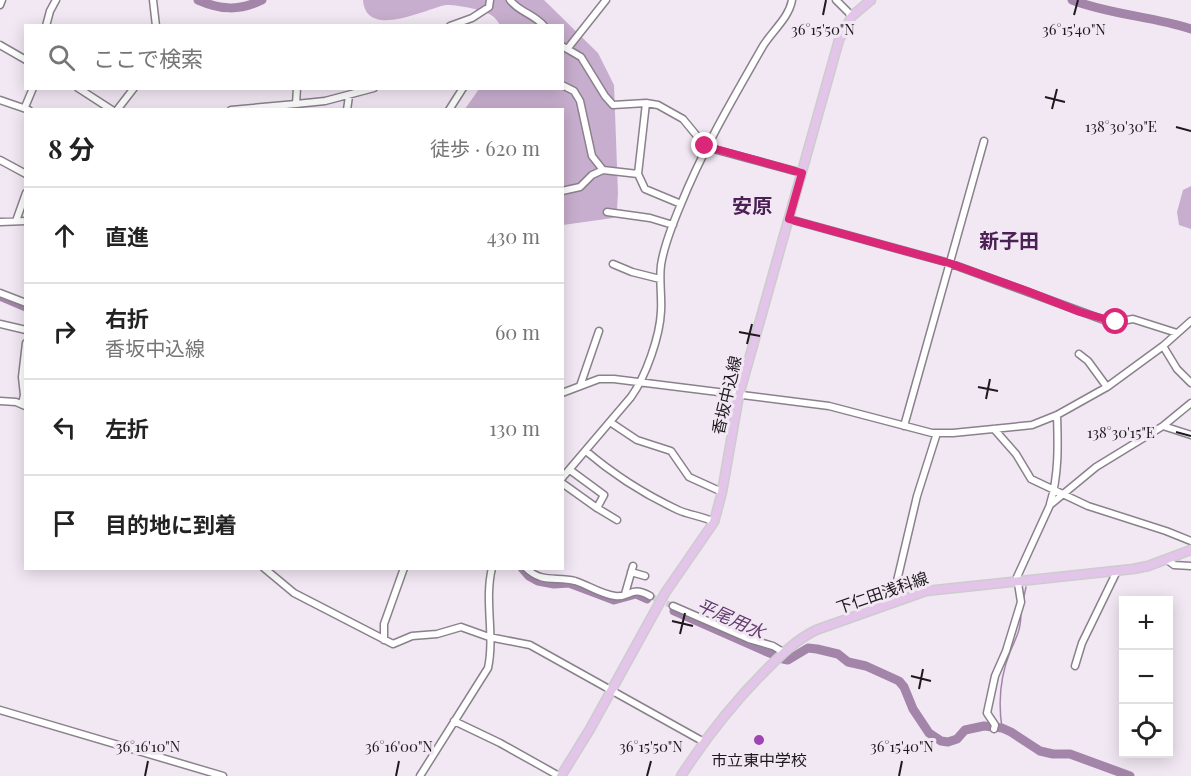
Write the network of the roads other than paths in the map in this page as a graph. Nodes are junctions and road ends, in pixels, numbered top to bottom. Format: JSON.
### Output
{"nodes":[{"id":1,"x":2,"y":0,"type":"edge"},
{"id":2,"x":56,"y":0,"type":"edge"},
{"id":3,"x":153,"y":0,"type":"edge"},
{"id":4,"x":490,"y":0,"type":"edge"},
{"id":5,"x":503,"y":0,"type":"edge"},
{"id":6,"x":510,"y":0,"type":"edge"},
{"id":7,"x":606,"y":0,"type":"edge"},
{"id":8,"x":792,"y":0,"type":"edge"},
{"id":9,"x":836,"y":0,"type":"edge"},
{"id":10,"x":871,"y":0,"type":"edge"},
{"id":11,"x":0,"y":5,"type":"edge"},
{"id":12,"x":515,"y":6,"type":"junction"},
{"id":13,"x":852,"y":16,"type":"junction"},
{"id":14,"x":464,"y":23,"type":"edge"},
{"id":15,"x":47,"y":24,"type":"edge"},
{"id":16,"x":156,"y":24,"type":"edge"},
{"id":17,"x":542,"y":24,"type":"edge"},
{"id":18,"x":0,"y":45,"type":"edge"},
{"id":19,"x":565,"y":47,"type":"edge"},
{"id":20,"x":24,"y":59,"type":"edge"},
{"id":21,"x":564,"y":85,"type":"edge"},
{"id":22,"x":32,"y":90,"type":"edge"},
{"id":23,"x":81,"y":90,"type":"edge"},
{"id":24,"x":132,"y":90,"type":"edge"},
{"id":25,"x":297,"y":90,"type":"edge"},
{"id":26,"x":368,"y":90,"type":"edge"},
{"id":27,"x":462,"y":90,"type":"edge"},
{"id":28,"x":349,"y":96,"type":"junction"},
{"id":29,"x":0,"y":100,"type":"edge"},
{"id":30,"x":646,"y":102,"type":"junction"},
{"id":31,"x":296,"y":104,"type":"junction"},
{"id":32,"x":27,"y":108,"type":"edge"},
{"id":33,"x":111,"y":108,"type":"edge"},
{"id":34,"x":116,"y":108,"type":"edge"},
{"id":35,"x":253,"y":108,"type":"edge"},
{"id":36,"x":347,"y":108,"type":"edge"},
{"id":37,"x":450,"y":108,"type":"edge"},
{"id":38,"x":984,"y":141,"type":"dead end"},
{"id":39,"x":707,"y":147,"type":"junction"},
{"id":40,"x":0,"y":160,"type":"edge"},
{"id":41,"x":603,"y":170,"type":"junction"},
{"id":42,"x":24,"y":173,"type":"edge"},
{"id":43,"x":802,"y":173,"type":"junction"},
{"id":44,"x":639,"y":174,"type":"junction"},
{"id":45,"x":564,"y":191,"type":"edge"},
{"id":46,"x":24,"y":199,"type":"edge"},
{"id":47,"x":681,"y":204,"type":"junction"},
{"id":48,"x":607,"y":212,"type":"dead end"},
{"id":49,"x":789,"y":219,"type":"junction"},
{"id":50,"x":16,"y":221,"type":"junction"},
{"id":51,"x":24,"y":221,"type":"edge"},
{"id":52,"x":0,"y":222,"type":"edge"},
{"id":53,"x":673,"y":225,"type":"junction"},
{"id":54,"x":949,"y":263,"type":"junction"},
{"id":55,"x":613,"y":264,"type":"dead end"},
{"id":56,"x":660,"y":279,"type":"junction"},
{"id":57,"x":0,"y":293,"type":"edge"},
{"id":58,"x":24,"y":302,"type":"edge"},
{"id":59,"x":1191,"y":321,"type":"edge"},
{"id":60,"x":0,"y":324,"type":"edge"},
{"id":61,"x":24,"y":330,"type":"edge"},
{"id":62,"x":599,"y":331,"type":"dead end"},
{"id":63,"x":1177,"y":333,"type":"junction"},
{"id":64,"x":1163,"y":346,"type":"junction"},
{"id":65,"x":1079,"y":354,"type":"dead end"},
{"id":66,"x":24,"y":360,"type":"edge"},
{"id":67,"x":639,"y":382,"type":"junction"},
{"id":68,"x":1191,"y":383,"type":"edge"},
{"id":69,"x":580,"y":386,"type":"junction"},
{"id":70,"x":1107,"y":387,"type":"junction"},
{"id":71,"x":564,"y":392,"type":"edge"},
{"id":72,"x":24,"y":395,"type":"edge"},
{"id":73,"x":739,"y":395,"type":"junction"},
{"id":74,"x":0,"y":401,"type":"edge"},
{"id":75,"x":1191,"y":403,"type":"edge"},
{"id":76,"x":24,"y":405,"type":"edge"},
{"id":77,"x":1056,"y":415,"type":"junction"},
{"id":78,"x":610,"y":422,"type":"junction"},
{"id":79,"x":904,"y":426,"type":"junction"},
{"id":80,"x":1163,"y":426,"type":"junction"},
{"id":81,"x":994,"y":429,"type":"junction"},
{"id":82,"x":937,"y":433,"type":"junction"},
{"id":83,"x":1191,"y":435,"type":"edge"},
{"id":84,"x":586,"y":451,"type":"junction"},
{"id":85,"x":565,"y":473,"type":"edge"},
{"id":86,"x":564,"y":484,"type":"edge"},
{"id":87,"x":1055,"y":490,"type":"junction"},
{"id":88,"x":722,"y":492,"type":"junction"},
{"id":89,"x":1063,"y":494,"type":"junction"},
{"id":90,"x":1050,"y":505,"type":"junction"},
{"id":91,"x":597,"y":508,"type":"junction"},
{"id":92,"x":617,"y":520,"type":"dead end"},
{"id":93,"x":714,"y":522,"type":"junction"},
{"id":94,"x":1191,"y":541,"type":"edge"},
{"id":95,"x":1191,"y":550,"type":"edge"},
{"id":96,"x":1166,"y":560,"type":"junction"},
{"id":97,"x":1191,"y":566,"type":"edge"},
{"id":98,"x":266,"y":570,"type":"edge"},
{"id":99,"x":403,"y":570,"type":"edge"},
{"id":100,"x":492,"y":570,"type":"edge"},
{"id":101,"x":528,"y":570,"type":"edge"},
{"id":102,"x":1117,"y":571,"type":"junction"},
{"id":103,"x":645,"y":576,"type":"dead end"},
{"id":104,"x":1017,"y":580,"type":"junction"},
{"id":105,"x":624,"y":594,"type":"junction"},
{"id":106,"x":650,"y":596,"type":"tunnel mouth"},
{"id":107,"x":892,"y":602,"type":"junction"},
{"id":108,"x":673,"y":606,"type":"tunnel mouth"},
{"id":109,"x":491,"y":637,"type":"junction"},
{"id":110,"x":384,"y":640,"type":"junction"},
{"id":111,"x":783,"y":652,"type":"junction"},
{"id":112,"x":1075,"y":666,"type":"dead end"},
{"id":113,"x":612,"y":690,"type":"junction"},
{"id":114,"x":0,"y":710,"type":"edge"},
{"id":115,"x":454,"y":721,"type":"junction"},
{"id":116,"x":994,"y":727,"type":"dead end"},
{"id":117,"x":704,"y":742,"type":"junction"},
{"id":118,"x":223,"y":776,"type":"edge"},
{"id":119,"x":420,"y":776,"type":"edge"},
{"id":120,"x":560,"y":776,"type":"edge"},
{"id":121,"x":681,"y":776,"type":"edge"}],
"edges":[{"from":1,"to":11,"type":"street"},
{"from":2,"to":15,"type":"street"},
{"from":3,"to":16,"type":"street"},
{"from":4,"to":14,"type":"street"},
{"from":5,"to":12,"type":"street"},
{"from":6,"to":12,"type":"street"},
{"from":7,"to":19,"type":"street"},
{"from":8,"to":39,"type":"street"},
{"from":9,"to":13,"type":"street"},
{"from":10,"to":13,"type":"main road","name":"香坂中込線"},
{"from":12,"to":17,"type":"street"},
{"from":13,"to":43,"type":"main road","name":"香坂中込線"},
{"from":18,"to":20,"type":"street"},
{"from":19,"to":30,"type":"street"},
{"from":21,"to":41,"type":"street"},
{"from":22,"to":32,"type":"street"},
{"from":23,"to":33,"type":"street"},
{"from":24,"to":34,"type":"street"},
{"from":25,"to":31,"type":"street"},
{"from":26,"to":28,"type":"street"},
{"from":27,"to":37,"type":"street"},
{"from":28,"to":31,"type":"street"},
{"from":28,"to":36,"type":"street"},
{"from":29,"to":32,"type":"street"},
{"from":30,"to":39,"type":"street"},
{"from":30,"to":44,"type":"street"},
{"from":31,"to":35,"type":"street"},
{"from":38,"to":54,"type":"street"},
{"from":39,"to":43,"type":"street"},
{"from":39,"to":47,"type":"street"},
{"from":40,"to":42,"type":"street"},
{"from":41,"to":44,"type":"street"},
{"from":41,"to":45,"type":"street"},
{"from":43,"to":49,"type":"main road","name":"香坂中込線"},
{"from":44,"to":47,"type":"street"},
{"from":46,"to":50,"type":"street"},
{"from":47,"to":53,"type":"street"},
{"from":48,"to":53,"type":"street"},
{"from":49,"to":54,"type":"street"},
{"from":49,"to":73,"type":"main road","name":"香坂中込線"},
{"from":50,"to":51,"type":"street"},
{"from":50,"to":52,"type":"street"},
{"from":53,"to":56,"type":"street"},
{"from":54,"to":63,"type":"street"},
{"from":54,"to":79,"type":"street"},
{"from":55,"to":56,"type":"street"},
{"from":56,"to":67,"type":"street"},
{"from":57,"to":58,"type":"street"},
{"from":59,"to":63,"type":"street"},
{"from":60,"to":61,"type":"street"},
{"from":62,"to":69,"type":"street"},
{"from":63,"to":64,"type":"street"},
{"from":64,"to":68,"type":"street"},
{"from":64,"to":70,"type":"street"},
{"from":65,"to":70,"type":"street"},
{"from":66,"to":72,"type":"street"},
{"from":67,"to":69,"type":"street"},
{"from":67,"to":73,"type":"street"},
{"from":67,"to":78,"type":"street"},
{"from":69,"to":71,"type":"street"},
{"from":70,"to":77,"type":"street"},
{"from":73,"to":79,"type":"street"},
{"from":73,"to":88,"type":"main road","name":"香坂中込線"},
{"from":74,"to":76,"type":"street"},
{"from":75,"to":80,"type":"street"},
{"from":77,"to":81,"type":"street"},
{"from":77,"to":87,"type":"street"},
{"from":78,"to":84,"type":"street"},
{"from":78,"to":88,"type":"street"},
{"from":79,"to":82,"type":"street"},
{"from":80,"to":83,"type":"street"},
{"from":80,"to":89,"type":"street"},
{"from":81,"to":82,"type":"street"},
{"from":81,"to":87,"type":"street"},
{"from":82,"to":107,"type":"street"},
{"from":84,"to":85,"type":"street"},
{"from":84,"to":93,"type":"street"},
{"from":85,"to":91,"type":"street"},
{"from":86,"to":91,"type":"street"},
{"from":87,"to":89,"type":"street"},
{"from":87,"to":90,"type":"street"},
{"from":88,"to":93,"type":"main road","name":"香坂中込線"},
{"from":89,"to":90,"type":"street"},
{"from":89,"to":94,"type":"street"},
{"from":90,"to":104,"type":"street"},
{"from":91,"to":92,"type":"street"},
{"from":93,"to":113,"type":"main road","name":"香坂中込線"},
{"from":95,"to":96,"type":"main road","name":"下仁田浅科線"},
{"from":96,"to":97,"type":"street"},
{"from":96,"to":102,"type":"main road","name":"下仁田浅科線"},
{"from":98,"to":110,"type":"street"},
{"from":99,"to":110,"type":"street"},
{"from":100,"to":109,"type":"street"},
{"from":101,"to":105,"type":"street"},
{"from":102,"to":104,"type":"main road","name":"下仁田浅科線"},
{"from":102,"to":112,"type":"street"},
{"from":103,"to":105,"type":"street"},
{"from":104,"to":107,"type":"main road","name":"下仁田浅科線"},
{"from":104,"to":116,"type":"street"},
{"from":105,"to":106,"type":"street"},
{"from":107,"to":111,"type":"main road","name":"下仁田浅科線"},
{"from":108,"to":111,"type":"street"},
{"from":109,"to":110,"type":"street"},
{"from":109,"to":113,"type":"street"},
{"from":109,"to":115,"type":"street"},
{"from":111,"to":117,"type":"main road","name":"下仁田浅科線"},
{"from":113,"to":117,"type":"street"},
{"from":113,"to":120,"type":"main road","name":"香坂中込線"},
{"from":114,"to":118,"type":"street"},
{"from":115,"to":119,"type":"street"},
{"from":115,"to":120,"type":"street"},
{"from":117,"to":121,"type":"main road","name":"下仁田浅科線"}]}
